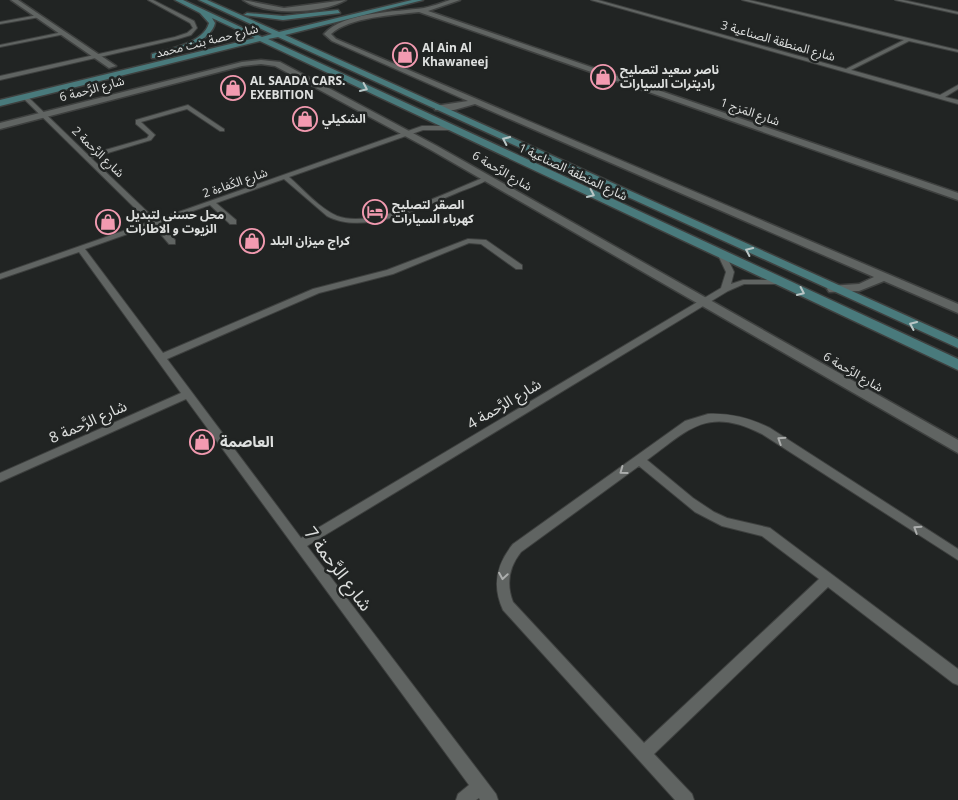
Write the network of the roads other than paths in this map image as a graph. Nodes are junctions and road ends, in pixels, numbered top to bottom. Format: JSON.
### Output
{"nodes":[{"id":1,"x":14,"y":0,"type":"edge"},
{"id":2,"x":150,"y":0,"type":"edge"},
{"id":3,"x":178,"y":0,"type":"edge"},
{"id":4,"x":202,"y":0,"type":"edge"},
{"id":5,"x":246,"y":0,"type":"edge"},
{"id":6,"x":342,"y":0,"type":"edge"},
{"id":7,"x":389,"y":0,"type":"edge"},
{"id":8,"x":457,"y":0,"type":"edge"},
{"id":9,"x":593,"y":0,"type":"edge"},
{"id":10,"x":744,"y":0,"type":"edge"},
{"id":11,"x":897,"y":0,"type":"edge"},
{"id":12,"x":420,"y":5,"type":"edge"},
{"id":13,"x":226,"y":11,"type":"junction"},
{"id":14,"x":203,"y":12,"type":"junction"},
{"id":15,"x":338,"y":12,"type":"junction"},
{"id":16,"x":958,"y":13,"type":"edge"},
{"id":17,"x":0,"y":17,"type":"edge"},
{"id":18,"x":34,"y":17,"type":"junction"},
{"id":19,"x":0,"y":23,"type":"edge"},
{"id":20,"x":329,"y":23,"type":"junction"},
{"id":21,"x":267,"y":30,"type":"junction"},
{"id":22,"x":63,"y":33,"type":"junction"},
{"id":23,"x":249,"y":34,"type":"junction"},
{"id":24,"x":278,"y":35,"type":"junction"},
{"id":25,"x":261,"y":39,"type":"junction"},
{"id":26,"x":909,"y":40,"type":"junction"},
{"id":27,"x":0,"y":46,"type":"edge"},
{"id":28,"x":253,"y":51,"type":"dead end"},
{"id":29,"x":958,"y":51,"type":"edge"},
{"id":30,"x":268,"y":52,"type":"dead end"},
{"id":31,"x":315,"y":52,"type":"junction"},
{"id":32,"x":199,"y":54,"type":"junction"},
{"id":33,"x":97,"y":56,"type":"junction"},
{"id":34,"x":155,"y":56,"type":"junction"},
{"id":35,"x":296,"y":56,"type":"junction"},
{"id":36,"x":146,"y":58,"type":"dead end"},
{"id":37,"x":121,"y":64,"type":"dead end"},
{"id":38,"x":112,"y":66,"type":"junction"},
{"id":39,"x":103,"y":68,"type":"dead end"},
{"id":40,"x":846,"y":71,"type":"junction"},
{"id":41,"x":0,"y":78,"type":"edge"},
{"id":42,"x":958,"y":87,"type":"edge"},
{"id":43,"x":24,"y":97,"type":"junction"},
{"id":44,"x":942,"y":97,"type":"junction"},
{"id":45,"x":958,"y":102,"type":"edge"},
{"id":46,"x":480,"y":103,"type":"junction"},
{"id":47,"x":0,"y":104,"type":"edge"},
{"id":48,"x":438,"y":108,"type":"junction"},
{"id":49,"x":43,"y":115,"type":"junction"},
{"id":50,"x":427,"y":117,"type":"junction"},
{"id":51,"x":463,"y":120,"type":"junction"},
{"id":52,"x":0,"y":126,"type":"edge"},
{"id":53,"x":422,"y":128,"type":"junction"},
{"id":54,"x":449,"y":128,"type":"junction"},
{"id":55,"x":222,"y":130,"type":"dead end"},
{"id":56,"x":407,"y":134,"type":"junction"},
{"id":57,"x":88,"y":157,"type":"junction"},
{"id":58,"x":524,"y":163,"type":"junction"},
{"id":59,"x":560,"y":164,"type":"junction"},
{"id":60,"x":285,"y":177,"type":"junction"},
{"id":61,"x":487,"y":178,"type":"junction"},
{"id":62,"x":958,"y":197,"type":"edge"},
{"id":63,"x":212,"y":203,"type":"junction"},
{"id":64,"x":233,"y":222,"type":"dead end"},
{"id":65,"x":155,"y":223,"type":"junction"},
{"id":66,"x":172,"y":242,"type":"dead end"},
{"id":67,"x":81,"y":249,"type":"junction"},
{"id":68,"x":722,"y":255,"type":"junction"},
{"id":69,"x":520,"y":267,"type":"dead end"},
{"id":70,"x":883,"y":276,"type":"junction"},
{"id":71,"x":0,"y":277,"type":"edge"},
{"id":72,"x":779,"y":282,"type":"junction"},
{"id":73,"x":872,"y":285,"type":"junction"},
{"id":74,"x":833,"y":288,"type":"junction"},
{"id":75,"x":725,"y":289,"type":"junction"},
{"id":76,"x":703,"y":302,"type":"junction"},
{"id":77,"x":878,"y":309,"type":"junction"},
{"id":78,"x":958,"y":309,"type":"edge"},
{"id":79,"x":958,"y":344,"type":"edge"},
{"id":80,"x":160,"y":358,"type":"junction"},
{"id":81,"x":958,"y":365,"type":"edge"},
{"id":82,"x":187,"y":394,"type":"junction"},
{"id":83,"x":958,"y":448,"type":"edge"},
{"id":84,"x":639,"y":460,"type":"junction"},
{"id":85,"x":0,"y":478,"type":"edge"},
{"id":86,"x":299,"y":546,"type":"junction"},
{"id":87,"x":958,"y":555,"type":"edge"},
{"id":88,"x":828,"y":579,"type":"junction"},
{"id":89,"x":958,"y":678,"type":"edge"},
{"id":90,"x":643,"y":754,"type":"junction"},
{"id":91,"x":480,"y":786,"type":"junction"},
{"id":92,"x":464,"y":800,"type":"edge"},
{"id":93,"x":490,"y":800,"type":"edge"},
{"id":94,"x":686,"y":800,"type":"edge"}],
"edges":[{"from":1,"to":18,"type":"street"},
{"from":2,"to":33,"type":"lane"},
{"from":3,"to":14,"type":"street","name":"شارع المنطقة الصناعية 1"},
{"from":4,"to":13,"type":"street","name":"شارع المنطقة الصناعية 1"},
{"from":5,"to":6,"type":"street"},
{"from":7,"to":15,"type":"street","name":"شارع حصة بنت محمد"},
{"from":8,"to":12,"type":"street"},
{"from":9,"to":40,"type":"lane","name":"شارع المنطقة الصناعية 3"},
{"from":10,"to":26,"type":"lane"},
{"from":11,"to":16,"type":"lane"},
{"from":12,"to":20,"type":"street","name":"شارع حصة بنت محمد"},
{"from":12,"to":46,"type":"street"},
{"from":12,"to":62,"type":"street","name":"شارع المَزج 1"},
{"from":13,"to":15,"type":"street"},
{"from":13,"to":21,"type":"street","name":"شارع المنطقة الصناعية 1"},
{"from":14,"to":23,"type":"street","name":"شارع المنطقة الصناعية 1"},
{"from":14,"to":34,"type":"street"},
{"from":15,"to":21,"type":"street","name":"شارع حصة بنت محمد"},
{"from":17,"to":18,"type":"lane"},
{"from":18,"to":19,"type":"lane"},
{"from":18,"to":22,"type":"street"},
{"from":20,"to":24,"type":"street","name":"شارع حصة بنت محمد"},
{"from":20,"to":31,"type":"street"},
{"from":21,"to":23,"type":"street","name":"شارع حصة بنت محمد"},
{"from":21,"to":24,"type":"street","name":"شارع المنطقة الصناعية 1"},
{"from":22,"to":27,"type":"lane"},
{"from":22,"to":33,"type":"street"},
{"from":23,"to":25,"type":"street","name":"شارع المنطقة الصناعية 1"},
{"from":23,"to":34,"type":"street","name":"شارع حصة بنت محمد"},
{"from":24,"to":25,"type":"street","name":"شارع حصة بنت محمد"},
{"from":24,"to":31,"type":"street","name":"شارع المنطقة الصناعية 1"},
{"from":25,"to":32,"type":"street","name":"شارع حصة بنت محمد"},
{"from":25,"to":35,"type":"street","name":"شارع المنطقة الصناعية 1"},
{"from":26,"to":29,"type":"lane"},
{"from":26,"to":40,"type":"lane"},
{"from":28,"to":32,"type":"street"},
{"from":30,"to":35,"type":"street"},
{"from":31,"to":48,"type":"street","name":"شارع المنطقة الصناعية 1"},
{"from":32,"to":43,"type":"street","name":"شارع حصة بنت محمد"},
{"from":33,"to":38,"type":"street"},
{"from":33,"to":41,"type":"lane"},
{"from":34,"to":36,"type":"street","name":"شارع حصة بنت محمد"},
{"from":35,"to":50,"type":"street","name":"شارع المنطقة الصناعية 1","one_way":true},
{"from":37,"to":38,"type":"street"},
{"from":38,"to":39,"type":"street"},
{"from":40,"to":44,"type":"lane","name":"شارع المنطقة الصناعية 3"},
{"from":42,"to":44,"type":"lane"},
{"from":43,"to":47,"type":"street","name":"شارع حصة بنت محمد"},
{"from":43,"to":49,"type":"lane","name":"شارع الرَّحمة 2"},
{"from":44,"to":45,"type":"lane","name":"شارع المنطقة الصناعية 3"},
{"from":46,"to":48,"type":"street"},
{"from":46,"to":51,"type":"street"},
{"from":46,"to":70,"type":"street"},
{"from":48,"to":51,"type":"street","name":"شارع المنطقة الصناعية 1"},
{"from":49,"to":52,"type":"street","name":"شارع الرَّحمة 6"},
{"from":49,"to":56,"type":"street","name":"شارع الرَّحمة 6"},
{"from":49,"to":57,"type":"lane","name":"شارع الرَّحمة 2"},
{"from":50,"to":53,"type":"lane"},
{"from":50,"to":54,"type":"street","name":"شارع المنطقة الصناعية 1"},
{"from":59,"to":51,"type":"street","name":"شارع المنطقة الصناعية 1","one_way":true},
{"from":53,"to":54,"type":"lane","name":"شارع الكَفاءة 2"},
{"from":53,"to":56,"type":"lane","name":"شارع الكَفاءة 2"},
{"from":54,"to":58,"type":"street","name":"شارع المنطقة الصناعية 1"},
{"from":55,"to":57,"type":"lane"},
{"from":56,"to":60,"type":"lane","name":"شارع الكَفاءة 2"},
{"from":56,"to":61,"type":"street","name":"شارع الرَّحمة 6"},
{"from":57,"to":65,"type":"lane","name":"شارع الرَّحمة 2"},
{"from":58,"to":59,"type":"street"},
{"from":58,"to":68,"type":"street","name":"شارع المنطقة الصناعية 1","one_way":true},
{"from":74,"to":59,"type":"street","name":"شارع المنطقة الصناعية 1","one_way":true},
{"from":60,"to":61,"type":"lane"},
{"from":60,"to":63,"type":"lane","name":"شارع الكَفاءة 2"},
{"from":61,"to":76,"type":"street","name":"شارع الرَّحمة 6"},
{"from":63,"to":64,"type":"lane"},
{"from":63,"to":65,"type":"lane","name":"شارع الكَفاءة 2"},
{"from":65,"to":66,"type":"lane","name":"شارع الرَّحمة 2"},
{"from":65,"to":67,"type":"lane","name":"شارع الكَفاءة 2"},
{"from":67,"to":71,"type":"lane","name":"شارع الكَفاءة 2"},
{"from":67,"to":80,"type":"lane","name":"شارع الرَّحمة 7"},
{"from":68,"to":72,"type":"street","name":"شارع المنطقة الصناعية 1"},
{"from":68,"to":75,"type":"lane"},
{"from":69,"to":80,"type":"lane"},
{"from":70,"to":73,"type":"street"},
{"from":70,"to":78,"type":"street"},
{"from":72,"to":75,"type":"lane","name":"شارع الرَّحمة 4"},
{"from":72,"to":81,"type":"street","name":"شارع المنطقة الصناعية 1","one_way":true},
{"from":73,"to":74,"type":"street"},
{"from":73,"to":77,"type":"street"},
{"from":74,"to":77,"type":"street","name":"شارع المنطقة الصناعية 1"},
{"from":75,"to":76,"type":"lane","name":"شارع الرَّحمة 4"},
{"from":76,"to":83,"type":"street","name":"شارع الرَّحمة 6"},
{"from":76,"to":86,"type":"lane","name":"شارع الرَّحمة 4"},
{"from":79,"to":77,"type":"street","name":"شارع المنطقة الصناعية 1","one_way":true},
{"from":80,"to":82,"type":"lane","name":"شارع الرَّحمة 7"},
{"from":82,"to":85,"type":"lane","name":"شارع الرَّحمة 8"},
{"from":82,"to":86,"type":"lane","name":"شارع الرَّحمة 7"},
{"from":87,"to":84,"type":"lane","one_way":true},
{"from":84,"to":88,"type":"lane"},
{"from":84,"to":90,"type":"lane","one_way":true},
{"from":86,"to":91,"type":"lane","name":"شارع الرَّحمة 7"},
{"from":88,"to":89,"type":"lane"},
{"from":88,"to":90,"type":"lane"},
{"from":90,"to":94,"type":"lane"},
{"from":91,"to":92,"type":"lane"},
{"from":91,"to":93,"type":"lane","name":"شارع الرَّحمة 7"}]}
